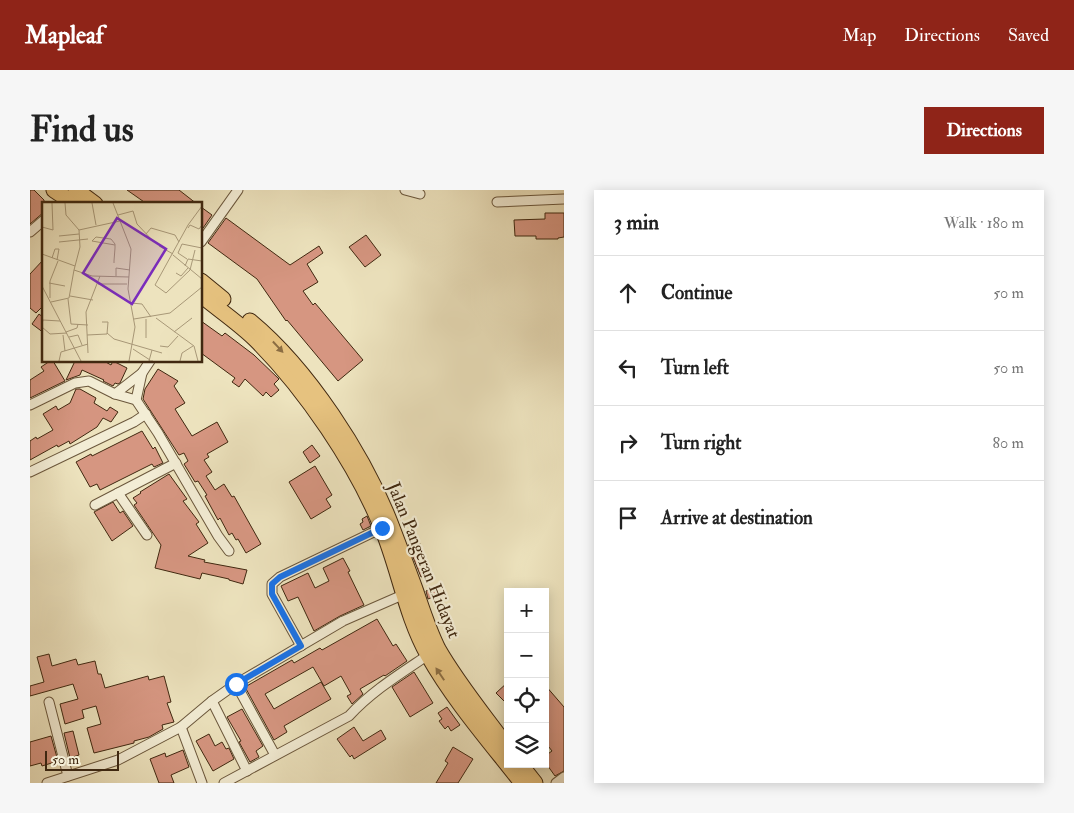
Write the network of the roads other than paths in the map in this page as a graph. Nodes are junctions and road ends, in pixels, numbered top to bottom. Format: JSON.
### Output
{"nodes":[{"id":1,"x":238,"y":190,"type":"edge"},
{"id":2,"x":405,"y":190,"type":"edge"},
{"id":3,"x":420,"y":194,"type":"dead end"},
{"id":4,"x":67,"y":196,"type":"edge"},
{"id":5,"x":564,"y":199,"type":"edge"},
{"id":6,"x":88,"y":202,"type":"edge"},
{"id":7,"x":497,"y":202,"type":"dead end"},
{"id":8,"x":42,"y":222,"type":"edge"},
{"id":9,"x":30,"y":232,"type":"edge"},
{"id":10,"x":202,"y":241,"type":"edge"},
{"id":11,"x":202,"y":286,"type":"edge"},
{"id":12,"x":149,"y":362,"type":"edge"},
{"id":13,"x":142,"y":373,"type":"junction"},
{"id":14,"x":115,"y":394,"type":"junction"},
{"id":15,"x":136,"y":400,"type":"junction"},
{"id":16,"x":30,"y":406,"type":"edge"},
{"id":17,"x":146,"y":414,"type":"junction"},
{"id":18,"x":176,"y":463,"type":"junction"},
{"id":19,"x":30,"y":472,"type":"edge"},
{"id":20,"x":118,"y":493,"type":"junction"},
{"id":21,"x":94,"y":505,"type":"dead end"},
{"id":22,"x":381,"y":517,"type":"junction"},
{"id":23,"x":147,"y":535,"type":"dead end"},
{"id":24,"x":229,"y":551,"type":"dead end"},
{"id":25,"x":410,"y":592,"type":"junction"},
{"id":26,"x":301,"y":646,"type":"junction"},
{"id":27,"x":428,"y":655,"type":"junction"},
{"id":28,"x":236,"y":684,"type":"junction"},
{"id":29,"x":212,"y":701,"type":"junction"},
{"id":30,"x":49,"y":702,"type":"dead end"},
{"id":31,"x":181,"y":727,"type":"junction"},
{"id":32,"x":504,"y":743,"type":"edge"},
{"id":33,"x":275,"y":755,"type":"junction"},
{"id":34,"x":523,"y":768,"type":"edge"},
{"id":35,"x":247,"y":771,"type":"junction"},
{"id":36,"x":68,"y":776,"type":"junction"},
{"id":37,"x":564,"y":777,"type":"edge"},
{"id":38,"x":47,"y":783,"type":"edge"},
{"id":39,"x":202,"y":783,"type":"edge"},
{"id":40,"x":224,"y":783,"type":"edge"},
{"id":41,"x":522,"y":783,"type":"edge"},
{"id":42,"x":534,"y":783,"type":"edge"},
{"id":43,"x":556,"y":783,"type":"edge"}],
"edges":[{"from":1,"to":10,"type":"street"},
{"from":2,"to":3,"type":"street"},
{"from":4,"to":6,"type":"highway"},
{"from":5,"to":7,"type":"street"},
{"from":8,"to":9,"type":"street"},
{"from":11,"to":22,"type":"highway","name":"Jalan Pangeran Hidayat"},
{"from":12,"to":13,"type":"street"},
{"from":13,"to":14,"type":"street"},
{"from":13,"to":15,"type":"street"},
{"from":14,"to":15,"type":"street"},
{"from":14,"to":16,"type":"street"},
{"from":15,"to":17,"type":"street"},
{"from":17,"to":18,"type":"street"},
{"from":17,"to":19,"type":"street"},
{"from":18,"to":20,"type":"street"},
{"from":18,"to":24,"type":"street"},
{"from":20,"to":21,"type":"street"},
{"from":20,"to":23,"type":"street"},
{"from":22,"to":25,"type":"highway","name":"Jalan Pangeran Hidayat"},
{"from":22,"to":26,"type":"street"},
{"from":25,"to":26,"type":"street"},
{"from":25,"to":27,"type":"highway","name":"Jalan Pangeran Hidayat"},
{"from":25,"to":32,"type":"highway","name":"Jalan Pangeran Hidayat"},
{"from":26,"to":28,"type":"street"},
{"from":27,"to":33,"type":"street"},
{"from":41,"to":27,"type":"highway","name":"Jalan Pangeran Hidayat","one_way":true},
{"from":28,"to":29,"type":"street"},
{"from":28,"to":33,"type":"street"},
{"from":29,"to":31,"type":"street"},
{"from":29,"to":35,"type":"street"},
{"from":30,"to":36,"type":"street"},
{"from":31,"to":36,"type":"street"},
{"from":31,"to":39,"type":"street"},
{"from":33,"to":35,"type":"street"},
{"from":34,"to":42,"type":"highway"},
{"from":35,"to":40,"type":"street"},
{"from":36,"to":38,"type":"street"},
{"from":37,"to":43,"type":"street"}]}
